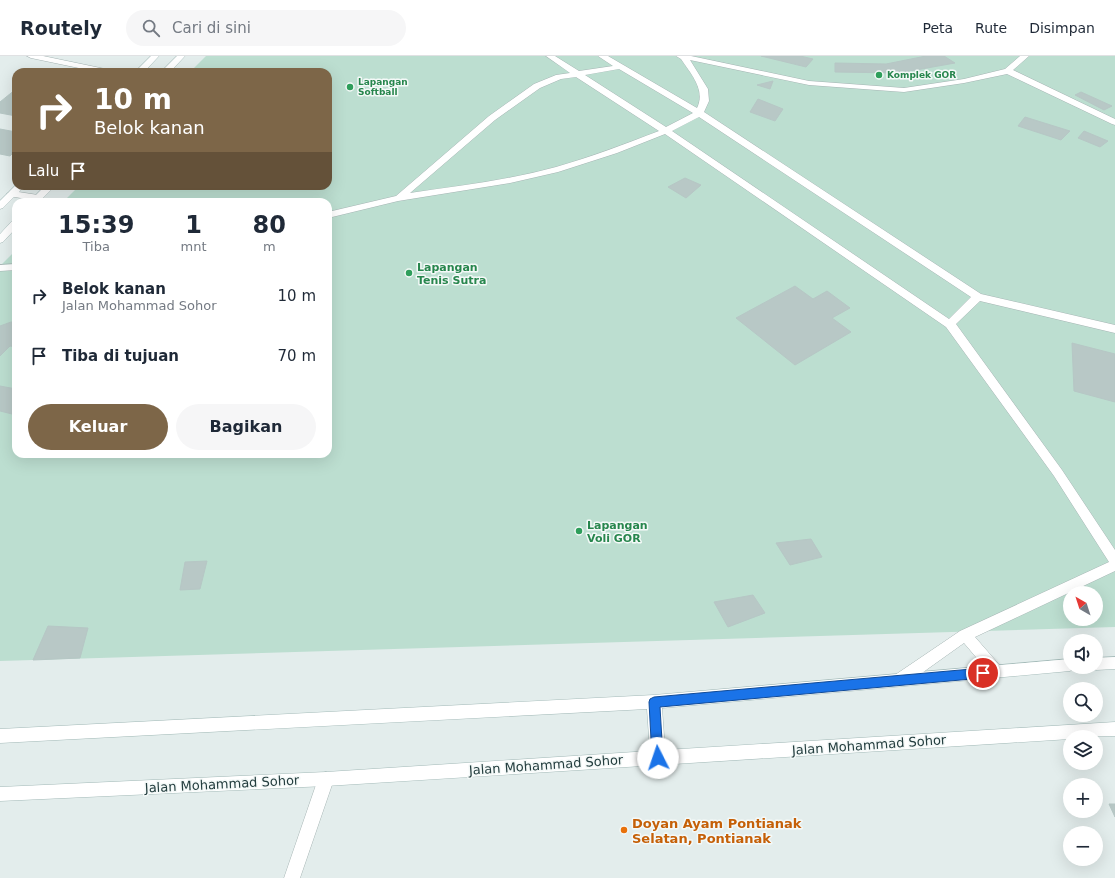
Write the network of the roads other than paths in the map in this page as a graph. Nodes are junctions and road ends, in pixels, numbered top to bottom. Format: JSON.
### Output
{"nodes":[{"id":1,"x":31,"y":56,"type":"edge"},
{"id":2,"x":155,"y":56,"type":"edge"},
{"id":3,"x":181,"y":56,"type":"edge"},
{"id":4,"x":550,"y":56,"type":"edge"},
{"id":5,"x":602,"y":56,"type":"edge"},
{"id":6,"x":1025,"y":56,"type":"edge"},
{"id":7,"x":681,"y":57,"type":"edge"},
{"id":8,"x":619,"y":67,"type":"junction"},
{"id":9,"x":90,"y":68,"type":"edge"},
{"id":10,"x":143,"y":68,"type":"edge"},
{"id":11,"x":169,"y":68,"type":"edge"},
{"id":12,"x":1008,"y":71,"type":"junction"},
{"id":13,"x":578,"y":74,"type":"junction"},
{"id":14,"x":699,"y":113,"type":"junction"},
{"id":15,"x":1115,"y":122,"type":"edge"},
{"id":16,"x":666,"y":131,"type":"junction"},
{"id":17,"x":16,"y":190,"type":"edge"},
{"id":18,"x":46,"y":190,"type":"edge"},
{"id":19,"x":12,"y":194,"type":"junction"},
{"id":20,"x":28,"y":198,"type":"edge"},
{"id":21,"x":38,"y":198,"type":"edge"},
{"id":22,"x":398,"y":198,"type":"junction"},
{"id":23,"x":0,"y":206,"type":"edge"},
{"id":24,"x":332,"y":214,"type":"edge"},
{"id":25,"x":12,"y":226,"type":"edge"},
{"id":26,"x":0,"y":240,"type":"edge"},
{"id":27,"x":12,"y":267,"type":"edge"},
{"id":28,"x":0,"y":268,"type":"edge"},
{"id":29,"x":978,"y":297,"type":"junction"},
{"id":30,"x":950,"y":324,"type":"junction"},
{"id":31,"x":1115,"y":330,"type":"edge"},
{"id":32,"x":1115,"y":561,"type":"edge"},
{"id":33,"x":1115,"y":565,"type":"edge"},
{"id":34,"x":965,"y":635,"type":"junction"},
{"id":35,"x":1115,"y":663,"type":"edge"},
{"id":36,"x":1103,"y":664,"type":"edge"},
{"id":37,"x":1063,"y":666,"type":"edge"},
{"id":38,"x":997,"y":672,"type":"junction"},
{"id":39,"x":900,"y":680,"type":"junction"},
{"id":40,"x":654,"y":702,"type":"junction"},
{"id":41,"x":1115,"y":729,"type":"edge"},
{"id":42,"x":0,"y":736,"type":"edge"},
{"id":43,"x":658,"y":758,"type":"junction"},
{"id":44,"x":324,"y":786,"type":"junction"},
{"id":45,"x":0,"y":794,"type":"edge"},
{"id":46,"x":292,"y":878,"type":"edge"}],
"edges":[{"from":1,"to":9,"type":"street"},
{"from":2,"to":10,"type":"street"},
{"from":3,"to":11,"type":"street"},
{"from":4,"to":13,"type":"street"},
{"from":5,"to":8,"type":"street"},
{"from":6,"to":12,"type":"street"},
{"from":7,"to":12,"type":"street"},
{"from":7,"to":14,"type":"street"},
{"from":8,"to":13,"type":"street"},
{"from":8,"to":14,"type":"street"},
{"from":12,"to":15,"type":"street"},
{"from":13,"to":16,"type":"street"},
{"from":13,"to":22,"type":"street"},
{"from":14,"to":16,"type":"street"},
{"from":14,"to":29,"type":"street"},
{"from":16,"to":22,"type":"street"},
{"from":16,"to":30,"type":"street"},
{"from":17,"to":19,"type":"street"},
{"from":18,"to":21,"type":"street"},
{"from":19,"to":20,"type":"street"},
{"from":19,"to":23,"type":"street"},
{"from":22,"to":24,"type":"street"},
{"from":25,"to":26,"type":"street"},
{"from":27,"to":28,"type":"street"},
{"from":29,"to":30,"type":"street"},
{"from":29,"to":31,"type":"street"},
{"from":30,"to":32,"type":"street"},
{"from":33,"to":34,"type":"street"},
{"from":34,"to":38,"type":"street"},
{"from":34,"to":39,"type":"street"},
{"from":35,"to":36,"type":"street"},
{"from":37,"to":38,"type":"street"},
{"from":38,"to":39,"type":"street"},
{"from":39,"to":40,"type":"street"},
{"from":40,"to":42,"type":"street"},
{"from":40,"to":43,"type":"street"},
{"from":41,"to":43,"type":"street","name":"Jalan Mohammad Sohor"},
{"from":43,"to":44,"type":"street","name":"Jalan Mohammad Sohor"},
{"from":44,"to":45,"type":"street","name":"Jalan Mohammad Sohor"},
{"from":44,"to":46,"type":"street"}]}
